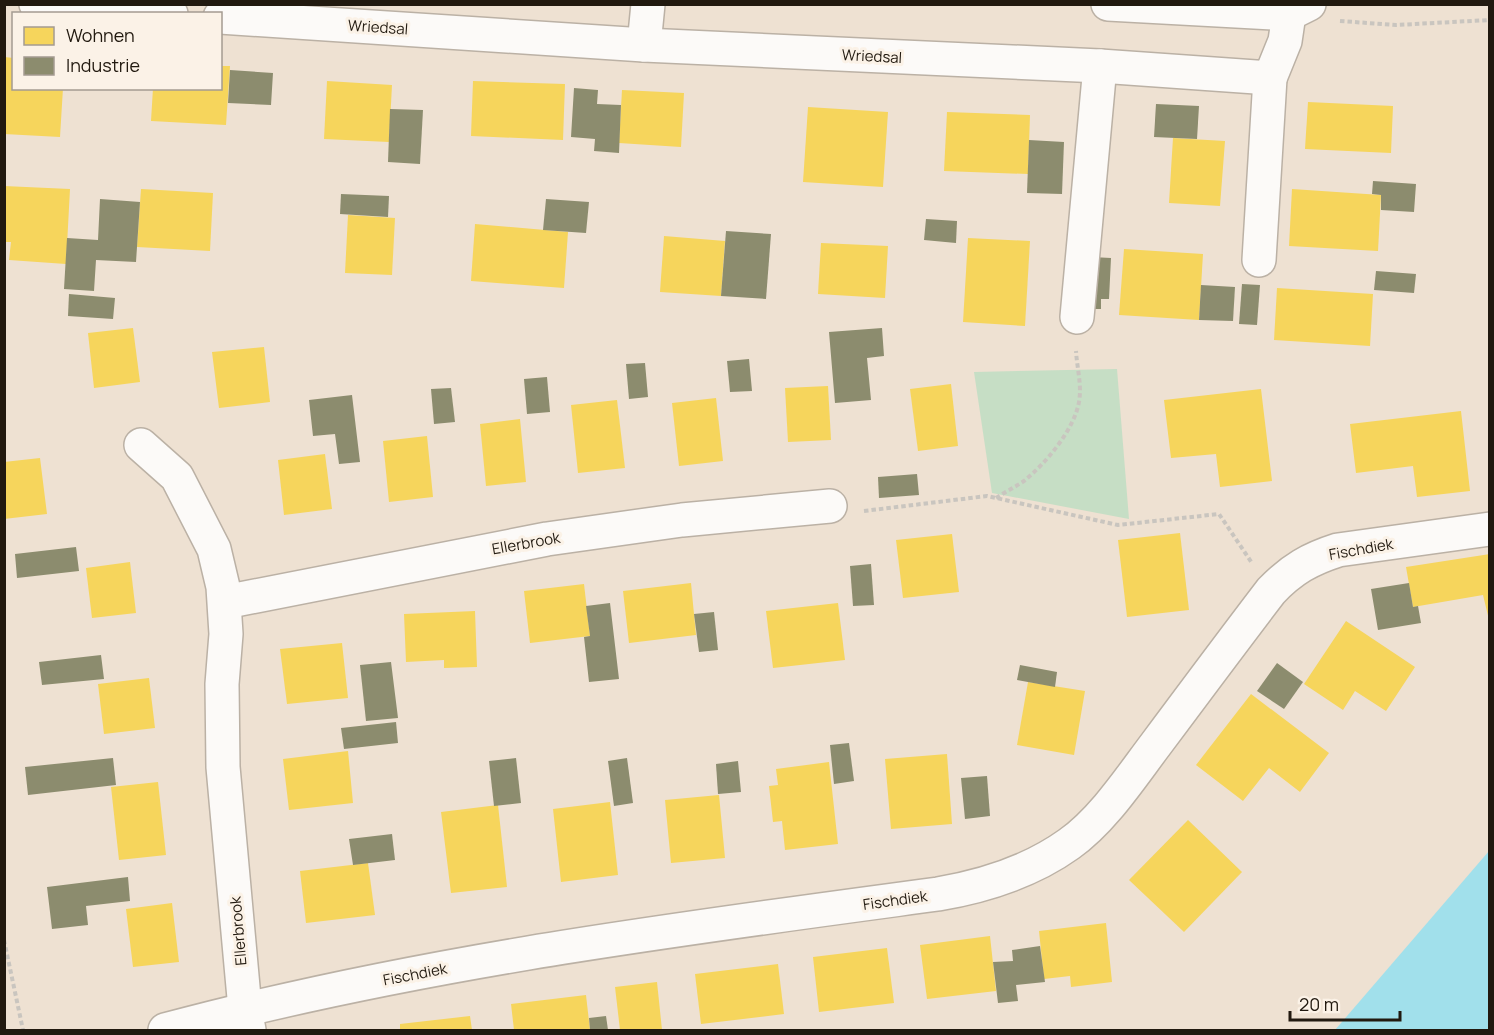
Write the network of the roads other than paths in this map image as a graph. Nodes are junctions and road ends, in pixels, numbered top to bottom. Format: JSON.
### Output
{"nodes":[{"id":1,"x":36,"y":4,"type":"edge"},
{"id":2,"x":648,"y":4,"type":"edge"},
{"id":3,"x":1108,"y":4,"type":"edge"},
{"id":4,"x":1302,"y":8,"type":"edge"},
{"id":5,"x":144,"y":12,"type":"edge"},
{"id":6,"x":222,"y":17,"type":"edge"},
{"id":7,"x":644,"y":45,"type":"junction"},
{"id":8,"x":1100,"y":66,"type":"junction"},
{"id":9,"x":1270,"y":78,"type":"junction"},
{"id":10,"x":1259,"y":260,"type":"dead end"},
{"id":11,"x":1077,"y":317,"type":"road end"},
{"id":12,"x":141,"y":445,"type":"dead end"},
{"id":13,"x":830,"y":506,"type":"road end"},
{"id":14,"x":1490,"y":529,"type":"edge"},
{"id":15,"x":225,"y":602,"type":"junction"},
{"id":16,"x":247,"y":1020,"type":"edge"},
{"id":17,"x":165,"y":1030,"type":"edge"}],
"edges":[{"from":1,"to":5,"type":"street"},
{"from":2,"to":7,"type":"street"},
{"from":3,"to":4,"type":"street"},
{"from":4,"to":9,"type":"street"},
{"from":6,"to":7,"type":"street","name":"Wriedsal"},
{"from":7,"to":8,"type":"street","name":"Wriedsal"},
{"from":8,"to":9,"type":"street","name":"Wriedsal"},
{"from":8,"to":11,"type":"street"},
{"from":9,"to":10,"type":"street"},
{"from":12,"to":15,"type":"street","name":"Ellerbrook"},
{"from":13,"to":15,"type":"street","name":"Ellerbrook"},
{"from":14,"to":16,"type":"street","name":"Fischdiek"},
{"from":15,"to":16,"type":"street","name":"Ellerbrook"},
{"from":16,"to":17,"type":"street","name":"Fischdiek"}]}
